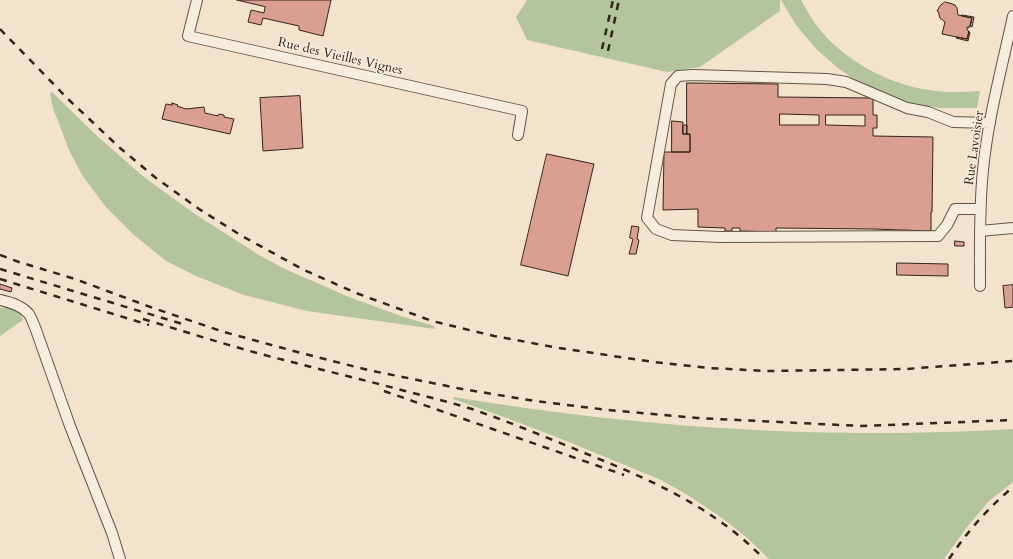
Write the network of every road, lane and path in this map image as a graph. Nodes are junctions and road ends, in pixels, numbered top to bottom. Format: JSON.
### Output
{"nodes":[{"id":1,"x":197,"y":0,"type":"edge"},
{"id":2,"x":1013,"y":16,"type":"edge"},
{"id":3,"x":1009,"y":52,"type":"edge"},
{"id":4,"x":990,"y":123,"type":"junction"},
{"id":5,"x":518,"y":135,"type":"dead end"},
{"id":6,"x":980,"y":209,"type":"junction"},
{"id":7,"x":1013,"y":228,"type":"edge"},
{"id":8,"x":980,"y":231,"type":"junction"},
{"id":9,"x":980,"y":286,"type":"dead end"},
{"id":10,"x":0,"y":300,"type":"edge"},
{"id":11,"x":120,"y":559,"type":"edge"}],
"edges":[{"from":1,"to":5,"type":"street","name":"Rue des Vieilles Vignes"},
{"from":2,"to":3,"type":"street","name":"Rue Lavoisier"},
{"from":3,"to":4,"type":"street","name":"Rue Lavoisier"},
{"from":4,"to":6,"type":"street","name":"Rue Lavoisier"},
{"from":4,"to":6,"type":"street"},
{"from":6,"to":8,"type":"street","name":"Rue Lavoisier"},
{"from":7,"to":8,"type":"street"},
{"from":8,"to":9,"type":"street","name":"Rue Lavoisier"},
{"from":10,"to":11,"type":"street"}]}
